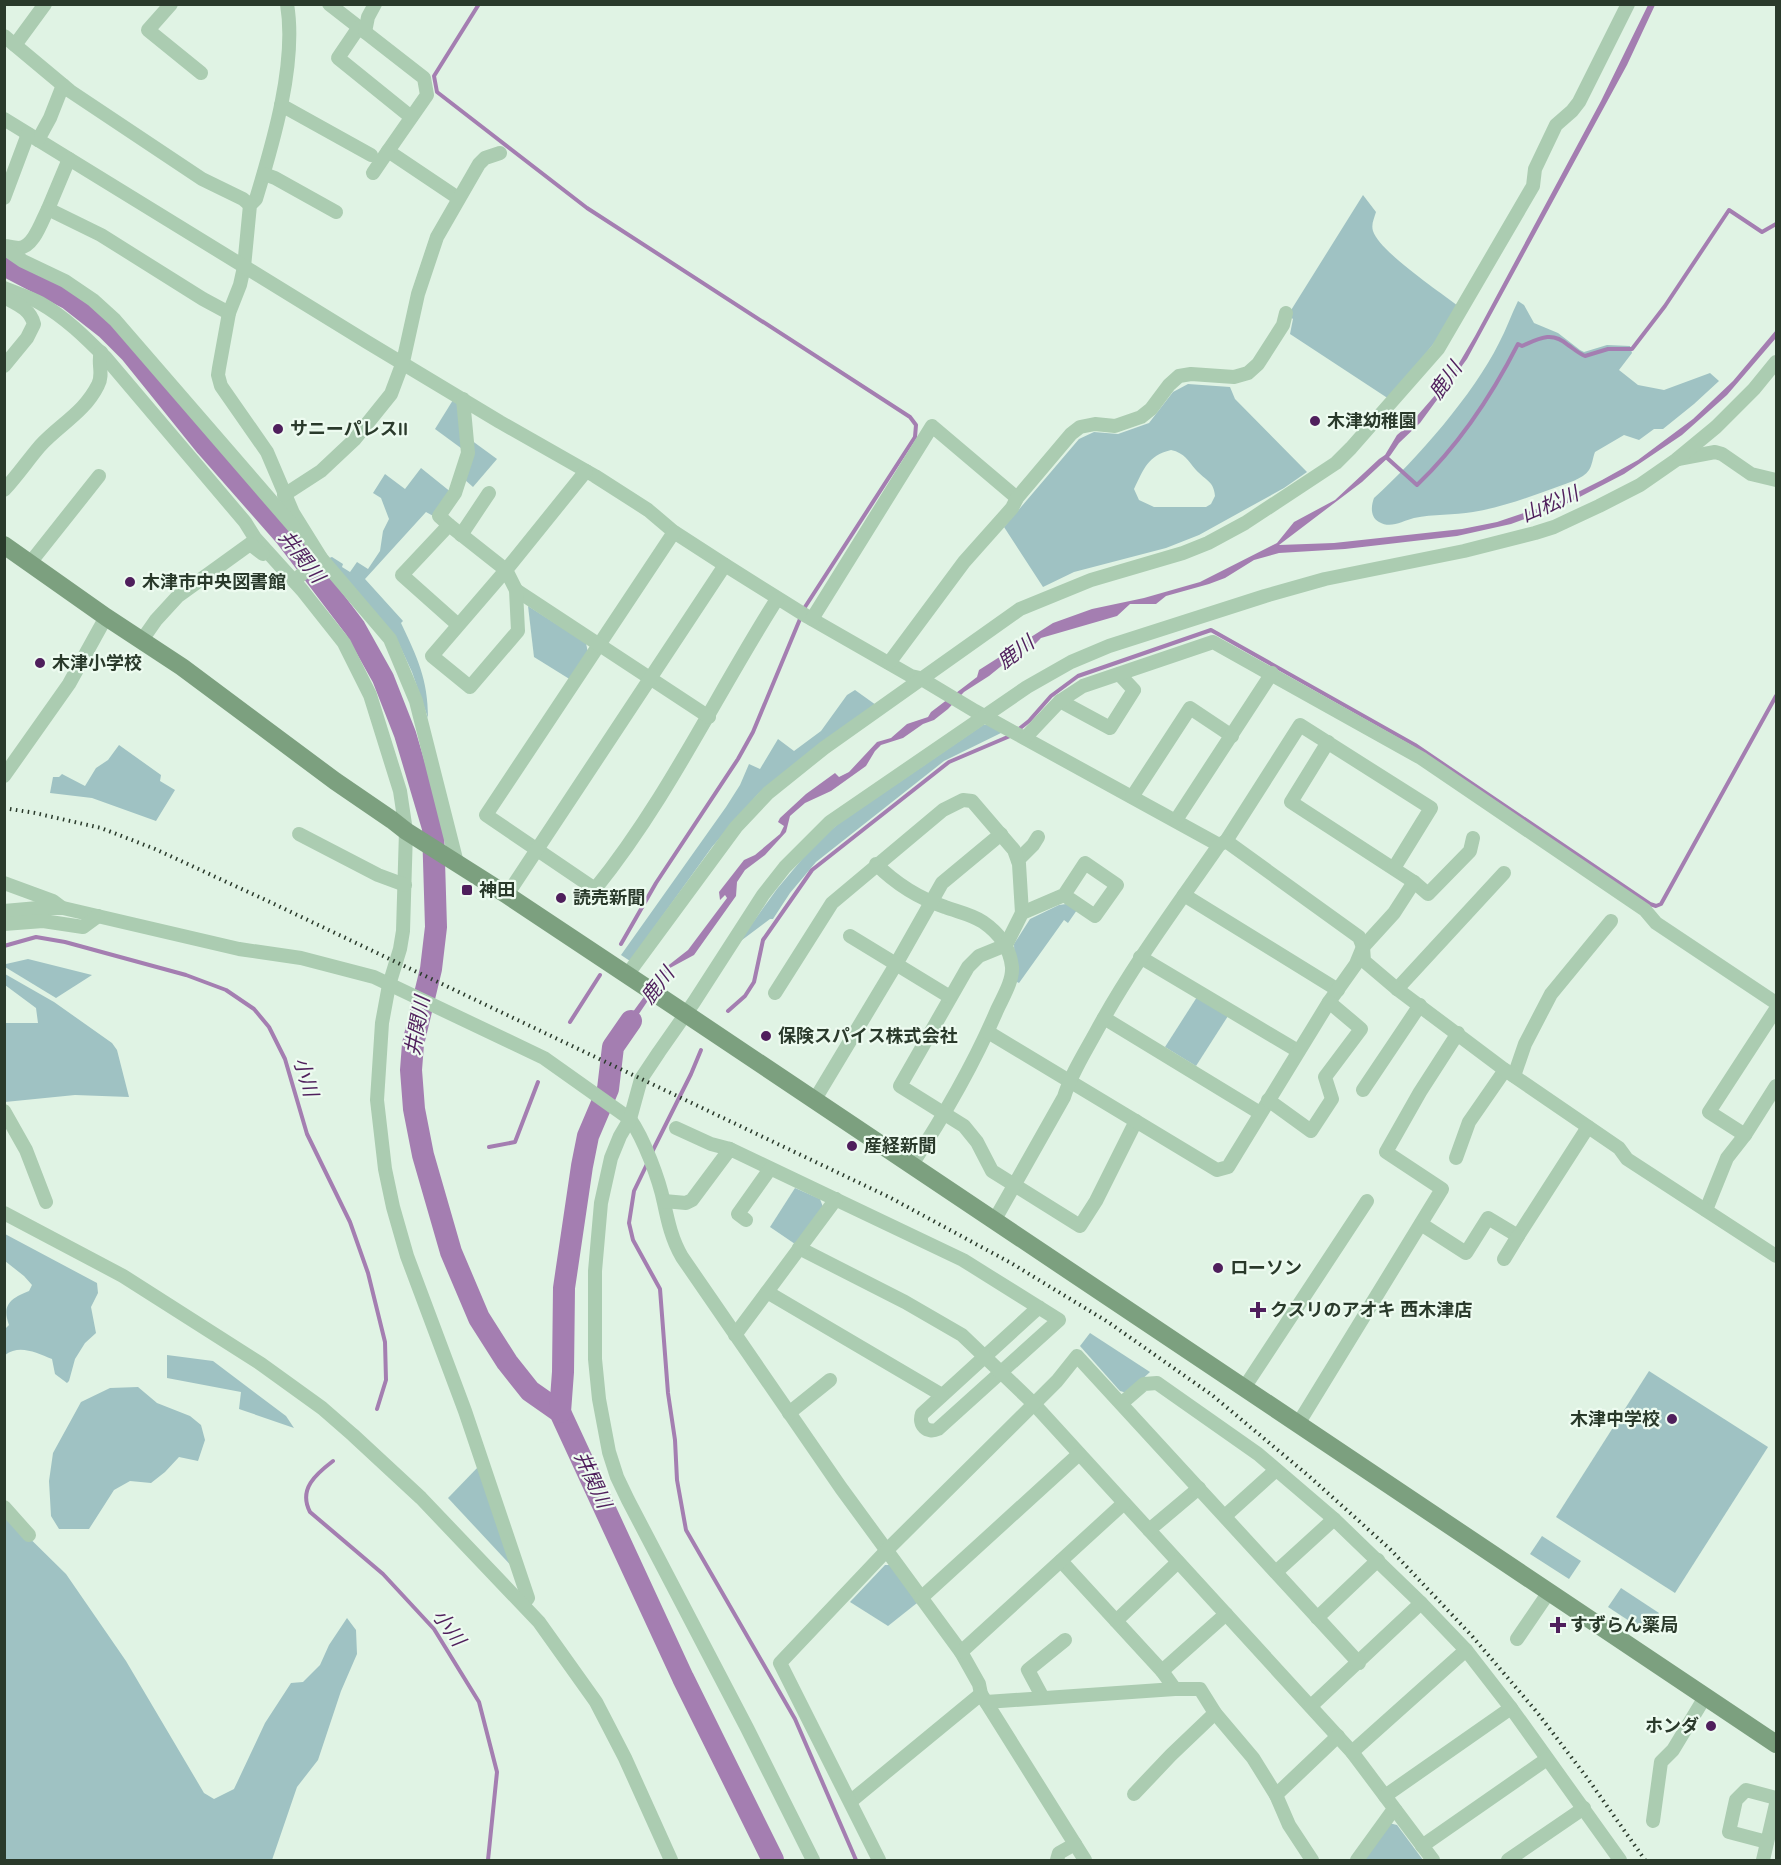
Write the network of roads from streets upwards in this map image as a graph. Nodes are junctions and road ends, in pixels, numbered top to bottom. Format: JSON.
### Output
{"nodes":[{"id":1,"x":45,"y":4,"type":"edge"},
{"id":2,"x":171,"y":4,"type":"edge"},
{"id":3,"x":286,"y":4,"type":"edge"},
{"id":4,"x":329,"y":4,"type":"edge"},
{"id":5,"x":375,"y":4,"type":"edge"},
{"id":6,"x":1628,"y":4,"type":"edge"},
{"id":7,"x":362,"y":29,"type":"junction"},
{"id":8,"x":10,"y":40,"type":"edge"},
{"id":9,"x":201,"y":73,"type":"dead end"},
{"id":10,"x":63,"y":85,"type":"junction"},
{"id":11,"x":280,"y":105,"type":"junction"},
{"id":12,"x":411,"y":117,"type":"junction"},
{"id":13,"x":4,"y":119,"type":"edge"},
{"id":14,"x":33,"y":137,"type":"junction"},
{"id":15,"x":388,"y":151,"type":"junction"},
{"id":16,"x":500,"y":153,"type":"dead end"},
{"id":17,"x":371,"y":155,"type":"dead end"},
{"id":18,"x":69,"y":159,"type":"junction"},
{"id":19,"x":373,"y":173,"type":"dead end"},
{"id":20,"x":264,"y":174,"type":"junction"},
{"id":21,"x":4,"y":198,"type":"edge"},
{"id":22,"x":458,"y":198,"type":"junction"},
{"id":23,"x":250,"y":204,"type":"junction"},
{"id":24,"x":48,"y":209,"type":"junction"},
{"id":25,"x":336,"y":212,"type":"dead end"},
{"id":26,"x":4,"y":247,"type":"edge"},
{"id":27,"x":244,"y":267,"type":"junction"},
{"id":28,"x":4,"y":288,"type":"edge"},
{"id":29,"x":4,"y":297,"type":"edge"},
{"id":30,"x":229,"y":313,"type":"junction"},
{"id":31,"x":1286,"y":313,"type":"dead end"},
{"id":32,"x":100,"y":352,"type":"junction"},
{"id":33,"x":403,"y":362,"type":"junction"},
{"id":34,"x":1776,"y":362,"type":"edge"},
{"id":35,"x":4,"y":366,"type":"edge"},
{"id":36,"x":463,"y":399,"type":"junction"},
{"id":37,"x":1676,"y":460,"type":"junction"},
{"id":38,"x":586,"y":471,"type":"junction"},
{"id":39,"x":99,"y":476,"type":"dead end"},
{"id":40,"x":1776,"y":480,"type":"edge"},
{"id":41,"x":4,"y":490,"type":"edge"},
{"id":42,"x":489,"y":493,"type":"dead end"},
{"id":43,"x":284,"y":495,"type":"junction"},
{"id":44,"x":1017,"y":498,"type":"junction"},
{"id":45,"x":449,"y":525,"type":"junction"},
{"id":46,"x":674,"y":532,"type":"junction"},
{"id":47,"x":461,"y":535,"type":"junction"},
{"id":48,"x":4,"y":545,"type":"edge"},
{"id":49,"x":320,"y":559,"type":"junction"},
{"id":50,"x":30,"y":564,"type":"junction"},
{"id":51,"x":725,"y":565,"type":"junction"},
{"id":52,"x":506,"y":570,"type":"junction"},
{"id":53,"x":296,"y":580,"type":"junction"},
{"id":54,"x":516,"y":590,"type":"junction"},
{"id":55,"x":777,"y":598,"type":"junction"},
{"id":56,"x":806,"y":616,"type":"junction"},
{"id":57,"x":106,"y":617,"type":"junction"},
{"id":58,"x":457,"y":624,"type":"junction"},
{"id":59,"x":142,"y":640,"type":"junction"},
{"id":60,"x":599,"y":645,"type":"junction"},
{"id":61,"x":889,"y":663,"type":"junction"},
{"id":62,"x":1272,"y":673,"type":"junction"},
{"id":63,"x":1119,"y":674,"type":"junction"},
{"id":64,"x":651,"y":679,"type":"junction"},
{"id":65,"x":925,"y":681,"type":"junction"},
{"id":66,"x":1060,"y":700,"type":"junction"},
{"id":67,"x":980,"y":714,"type":"junction"},
{"id":68,"x":709,"y":717,"type":"junction"},
{"id":69,"x":1232,"y":736,"type":"junction"},
{"id":70,"x":1025,"y":738,"type":"junction"},
{"id":71,"x":1328,"y":742,"type":"junction"},
{"id":72,"x":4,"y":776,"type":"edge"},
{"id":73,"x":1132,"y":797,"type":"junction"},
{"id":74,"x":1176,"y":820,"type":"junction"},
{"id":75,"x":409,"y":833,"type":"junction"},
{"id":76,"x":299,"y":834,"type":"dead end"},
{"id":77,"x":1001,"y":834,"type":"junction"},
{"id":78,"x":1038,"y":837,"type":"dead end"},
{"id":79,"x":1473,"y":838,"type":"dead end"},
{"id":80,"x":1223,"y":843,"type":"junction"},
{"id":81,"x":537,"y":850,"type":"junction"},
{"id":82,"x":451,"y":859,"type":"junction"},
{"id":83,"x":1018,"y":860,"type":"junction"},
{"id":84,"x":876,"y":864,"type":"junction"},
{"id":85,"x":1394,"y":868,"type":"junction"},
{"id":86,"x":1504,"y":873,"type":"dead end"},
{"id":87,"x":1414,"y":882,"type":"junction"},
{"id":88,"x":4,"y":883,"type":"edge"},
{"id":89,"x":405,"y":885,"type":"junction"},
{"id":90,"x":507,"y":895,"type":"junction"},
{"id":91,"x":1064,"y":895,"type":"dead end"},
{"id":92,"x":1184,"y":895,"type":"junction"},
{"id":93,"x":932,"y":903,"type":"junction"},
{"id":94,"x":63,"y":909,"type":"junction"},
{"id":95,"x":4,"y":911,"type":"edge"},
{"id":96,"x":1022,"y":914,"type":"junction"},
{"id":97,"x":98,"y":916,"type":"junction"},
{"id":98,"x":1611,"y":921,"type":"dead end"},
{"id":99,"x":4,"y":924,"type":"edge"},
{"id":100,"x":849,"y":936,"type":"dead end"},
{"id":101,"x":1006,"y":945,"type":"junction"},
{"id":102,"x":1364,"y":948,"type":"junction"},
{"id":103,"x":1140,"y":957,"type":"junction"},
{"id":104,"x":895,"y":966,"type":"junction"},
{"id":105,"x":630,"y":978,"type":"junction"},
{"id":106,"x":395,"y":988,"type":"junction"},
{"id":107,"x":1397,"y":989,"type":"junction"},
{"id":108,"x":1338,"y":990,"type":"junction"},
{"id":109,"x":775,"y":993,"type":"dead end"},
{"id":110,"x":950,"y":997,"type":"junction"},
{"id":111,"x":1329,"y":1002,"type":"junction"},
{"id":112,"x":1776,"y":1004,"type":"edge"},
{"id":113,"x":1420,"y":1005,"type":"junction"},
{"id":114,"x":1776,"y":1009,"type":"edge"},
{"id":115,"x":681,"y":1011,"type":"junction"},
{"id":116,"x":1104,"y":1017,"type":"junction"},
{"id":117,"x":988,"y":1032,"type":"junction"},
{"id":118,"x":1458,"y":1033,"type":"junction"},
{"id":119,"x":1299,"y":1051,"type":"junction"},
{"id":120,"x":1509,"y":1073,"type":"junction"},
{"id":121,"x":1069,"y":1081,"type":"junction"},
{"id":122,"x":1776,"y":1086,"type":"edge"},
{"id":123,"x":1363,"y":1090,"type":"dead end"},
{"id":124,"x":1268,"y":1100,"type":"junction"},
{"id":125,"x":814,"y":1101,"type":"junction"},
{"id":126,"x":4,"y":1111,"type":"edge"},
{"id":127,"x":1260,"y":1113,"type":"junction"},
{"id":128,"x":945,"y":1115,"type":"junction"},
{"id":129,"x":626,"y":1117,"type":"junction"},
{"id":130,"x":1136,"y":1121,"type":"junction"},
{"id":131,"x":1588,"y":1127,"type":"junction"},
{"id":132,"x":676,"y":1128,"type":"dead end"},
{"id":133,"x":1744,"y":1136,"type":"junction"},
{"id":134,"x":730,"y":1149,"type":"junction"},
{"id":135,"x":1456,"y":1158,"type":"dead end"},
{"id":136,"x":911,"y":1166,"type":"junction"},
{"id":137,"x":770,"y":1169,"type":"junction"},
{"id":138,"x":1014,"y":1185,"type":"junction"},
{"id":139,"x":836,"y":1199,"type":"junction"},
{"id":140,"x":664,"y":1201,"type":"junction"},
{"id":141,"x":1367,"y":1201,"type":"dead end"},
{"id":142,"x":46,"y":1202,"type":"dead end"},
{"id":143,"x":1706,"y":1210,"type":"junction"},
{"id":144,"x":4,"y":1213,"type":"edge"},
{"id":145,"x":746,"y":1220,"type":"dead end"},
{"id":146,"x":994,"y":1221,"type":"junction"},
{"id":147,"x":1421,"y":1224,"type":"junction"},
{"id":148,"x":1518,"y":1236,"type":"junction"},
{"id":149,"x":799,"y":1248,"type":"junction"},
{"id":150,"x":1776,"y":1256,"type":"edge"},
{"id":151,"x":1504,"y":1259,"type":"dead end"},
{"id":152,"x":767,"y":1292,"type":"junction"},
{"id":153,"x":1038,"y":1307,"type":"junction"},
{"id":154,"x":735,"y":1335,"type":"junction"},
{"id":155,"x":984,"y":1357,"type":"junction"},
{"id":156,"x":1001,"y":1373,"type":"junction"},
{"id":157,"x":830,"y":1380,"type":"dead end"},
{"id":158,"x":1244,"y":1388,"type":"junction"},
{"id":159,"x":942,"y":1395,"type":"junction"},
{"id":160,"x":1033,"y":1403,"type":"junction"},
{"id":161,"x":1122,"y":1403,"type":"junction"},
{"id":162,"x":789,"y":1413,"type":"junction"},
{"id":163,"x":1298,"y":1424,"type":"junction"},
{"id":164,"x":1079,"y":1454,"type":"junction"},
{"id":165,"x":1276,"y":1470,"type":"junction"},
{"id":166,"x":1199,"y":1488,"type":"junction"},
{"id":167,"x":1124,"y":1503,"type":"junction"},
{"id":168,"x":4,"y":1507,"type":"edge"},
{"id":169,"x":1226,"y":1516,"type":"junction"},
{"id":170,"x":1334,"y":1519,"type":"junction"},
{"id":171,"x":1149,"y":1530,"type":"junction"},
{"id":172,"x":29,"y":1535,"type":"dead end"},
{"id":173,"x":887,"y":1550,"type":"junction"},
{"id":174,"x":1378,"y":1560,"type":"junction"},
{"id":175,"x":1061,"y":1561,"type":"junction"},
{"id":176,"x":1178,"y":1562,"type":"junction"},
{"id":177,"x":1276,"y":1572,"type":"junction"},
{"id":178,"x":1549,"y":1592,"type":"junction"},
{"id":179,"x":921,"y":1598,"type":"junction"},
{"id":180,"x":1421,"y":1603,"type":"junction"},
{"id":181,"x":523,"y":1604,"type":"junction"},
{"id":182,"x":1226,"y":1614,"type":"junction"},
{"id":183,"x":1317,"y":1618,"type":"junction"},
{"id":184,"x":1116,"y":1621,"type":"junction"},
{"id":185,"x":1518,"y":1639,"type":"dead end"},
{"id":186,"x":1065,"y":1640,"type":"dead end"},
{"id":187,"x":1466,"y":1650,"type":"junction"},
{"id":188,"x":961,"y":1653,"type":"junction"},
{"id":189,"x":1359,"y":1663,"type":"junction"},
{"id":190,"x":1162,"y":1671,"type":"junction"},
{"id":191,"x":1175,"y":1689,"type":"junction"},
{"id":192,"x":1705,"y":1697,"type":"junction"},
{"id":193,"x":983,"y":1698,"type":"junction"},
{"id":194,"x":1043,"y":1698,"type":"junction"},
{"id":195,"x":1311,"y":1706,"type":"junction"},
{"id":196,"x":1511,"y":1707,"type":"junction"},
{"id":197,"x":1215,"y":1713,"type":"junction"},
{"id":198,"x":1338,"y":1736,"type":"junction"},
{"id":199,"x":1776,"y":1744,"type":"edge"},
{"id":200,"x":1352,"y":1752,"type":"junction"},
{"id":201,"x":1546,"y":1759,"type":"junction"},
{"id":202,"x":1134,"y":1794,"type":"dead end"},
{"id":203,"x":1275,"y":1795,"type":"junction"},
{"id":204,"x":1385,"y":1796,"type":"junction"},
{"id":205,"x":1776,"y":1798,"type":"edge"},
{"id":206,"x":851,"y":1801,"type":"junction"},
{"id":207,"x":1776,"y":1804,"type":"edge"},
{"id":208,"x":1584,"y":1808,"type":"junction"},
{"id":209,"x":1396,"y":1811,"type":"junction"},
{"id":210,"x":1653,"y":1821,"type":"dead end"},
{"id":211,"x":1767,"y":1842,"type":"junction"},
{"id":212,"x":1075,"y":1844,"type":"junction"},
{"id":213,"x":1422,"y":1846,"type":"junction"},
{"id":214,"x":671,"y":1860,"type":"edge"},
{"id":215,"x":813,"y":1860,"type":"edge"},
{"id":216,"x":879,"y":1860,"type":"edge"},
{"id":217,"x":1057,"y":1860,"type":"edge"},
{"id":218,"x":1086,"y":1860,"type":"edge"},
{"id":219,"x":1312,"y":1860,"type":"edge"},
{"id":220,"x":1357,"y":1860,"type":"edge"},
{"id":221,"x":1433,"y":1860,"type":"edge"},
{"id":222,"x":1508,"y":1860,"type":"edge"},
{"id":223,"x":1618,"y":1860,"type":"edge"},
{"id":224,"x":1763,"y":1860,"type":"edge"}],
"edges":[{"from":1,"to":8,"type":"street"},
{"from":2,"to":9,"type":"street"},
{"from":3,"to":11,"type":"street"},
{"from":4,"to":7,"type":"street"},
{"from":5,"to":7,"type":"street"},
{"from":6,"to":65,"type":"street"},
{"from":7,"to":12,"type":"street"},
{"from":7,"to":12,"type":"street"},
{"from":8,"to":10,"type":"street"},
{"from":10,"to":14,"type":"street"},
{"from":10,"to":23,"type":"street"},
{"from":11,"to":17,"type":"street"},
{"from":11,"to":20,"type":"street"},
{"from":12,"to":15,"type":"street"},
{"from":13,"to":14,"type":"street"},
{"from":14,"to":18,"type":"street"},
{"from":14,"to":21,"type":"street"},
{"from":15,"to":19,"type":"street"},
{"from":15,"to":22,"type":"street"},
{"from":16,"to":22,"type":"street"},
{"from":18,"to":24,"type":"street"},
{"from":18,"to":27,"type":"street"},
{"from":20,"to":23,"type":"street"},
{"from":20,"to":25,"type":"street"},
{"from":22,"to":33,"type":"street"},
{"from":23,"to":27,"type":"street"},
{"from":24,"to":26,"type":"street"},
{"from":24,"to":30,"type":"street"},
{"from":26,"to":49,"type":"street"},
{"from":27,"to":30,"type":"street"},
{"from":27,"to":33,"type":"street"},
{"from":28,"to":32,"type":"street"},
{"from":29,"to":35,"type":"street"},
{"from":30,"to":43,"type":"street"},
{"from":31,"to":44,"type":"street"},
{"from":32,"to":41,"type":"street"},
{"from":32,"to":53,"type":"street"},
{"from":33,"to":36,"type":"street"},
{"from":33,"to":43,"type":"street"},
{"from":34,"to":37,"type":"street"},
{"from":36,"to":38,"type":"street"},
{"from":36,"to":45,"type":"street"},
{"from":37,"to":40,"type":"street"},
{"from":37,"to":67,"type":"street"},
{"from":38,"to":46,"type":"street"},
{"from":38,"to":52,"type":"street"},
{"from":39,"to":50,"type":"street"},
{"from":42,"to":47,"type":"street"},
{"from":43,"to":49,"type":"street"},
{"from":44,"to":56,"type":"street"},
{"from":44,"to":61,"type":"street"},
{"from":45,"to":47,"type":"street"},
{"from":45,"to":58,"type":"street"},
{"from":46,"to":51,"type":"street"},
{"from":46,"to":60,"type":"street"},
{"from":47,"to":52,"type":"street"},
{"from":48,"to":50,"type":"street"},
{"from":49,"to":53,"type":"street"},
{"from":49,"to":82,"type":"street"},
{"from":50,"to":57,"type":"street"},
{"from":51,"to":55,"type":"street"},
{"from":51,"to":64,"type":"street"},
{"from":52,"to":54,"type":"street"},
{"from":52,"to":58,"type":"street"},
{"from":53,"to":59,"type":"street"},
{"from":53,"to":75,"type":"street"},
{"from":54,"to":58,"type":"street"},
{"from":54,"to":60,"type":"street"},
{"from":55,"to":56,"type":"street"},
{"from":55,"to":68,"type":"street"},
{"from":56,"to":61,"type":"street"},
{"from":57,"to":59,"type":"street"},
{"from":57,"to":72,"type":"street"},
{"from":59,"to":75,"type":"street"},
{"from":60,"to":64,"type":"street"},
{"from":60,"to":81,"type":"street"},
{"from":61,"to":65,"type":"street"},
{"from":62,"to":63,"type":"street"},
{"from":62,"to":69,"type":"street"},
{"from":62,"to":112,"type":"street"},
{"from":63,"to":66,"type":"street"},
{"from":63,"to":66,"type":"street"},
{"from":64,"to":68,"type":"street"},
{"from":64,"to":81,"type":"street"},
{"from":65,"to":67,"type":"street"},
{"from":65,"to":105,"type":"street"},
{"from":66,"to":70,"type":"street"},
{"from":67,"to":70,"type":"street"},
{"from":67,"to":115,"type":"street"},
{"from":68,"to":81,"type":"street"},
{"from":69,"to":73,"type":"street"},
{"from":69,"to":74,"type":"street"},
{"from":70,"to":73,"type":"street"},
{"from":71,"to":80,"type":"street"},
{"from":71,"to":85,"type":"street"},
{"from":71,"to":85,"type":"street"},
{"from":73,"to":74,"type":"street"},
{"from":74,"to":80,"type":"street"},
{"from":75,"to":82,"type":"street"},
{"from":75,"to":89,"type":"street"},
{"from":76,"to":89,"type":"street"},
{"from":77,"to":83,"type":"street"},
{"from":77,"to":84,"type":"street"},
{"from":77,"to":93,"type":"street"},
{"from":78,"to":83,"type":"street"},
{"from":79,"to":87,"type":"street"},
{"from":80,"to":92,"type":"street"},
{"from":80,"to":102,"type":"street"},
{"from":81,"to":90,"type":"street"},
{"from":82,"to":90,"type":"street"},
{"from":83,"to":96,"type":"street"},
{"from":84,"to":93,"type":"street"},
{"from":84,"to":109,"type":"street"},
{"from":85,"to":87,"type":"street"},
{"from":86,"to":107,"type":"street"},
{"from":87,"to":102,"type":"street"},
{"from":88,"to":94,"type":"street"},
{"from":89,"to":106,"type":"street"},
{"from":90,"to":105,"type":"street"},
{"from":91,"to":96,"type":"street"},
{"from":92,"to":103,"type":"street"},
{"from":92,"to":108,"type":"street"},
{"from":93,"to":101,"type":"street"},
{"from":93,"to":104,"type":"street"},
{"from":94,"to":95,"type":"street"},
{"from":94,"to":97,"type":"street"},
{"from":96,"to":101,"type":"street"},
{"from":97,"to":99,"type":"street"},
{"from":97,"to":106,"type":"street"},
{"from":98,"to":120,"type":"street"},
{"from":100,"to":104,"type":"street"},
{"from":101,"to":110,"type":"street"},
{"from":101,"to":117,"type":"street"},
{"from":102,"to":107,"type":"street"},
{"from":102,"to":108,"type":"street"},
{"from":103,"to":116,"type":"street"},
{"from":103,"to":119,"type":"street"},
{"from":104,"to":110,"type":"street"},
{"from":104,"to":125,"type":"street"},
{"from":105,"to":115,"type":"street"},
{"from":106,"to":129,"type":"street"},
{"from":106,"to":181,"type":"street"},
{"from":107,"to":113,"type":"street"},
{"from":108,"to":111,"type":"street"},
{"from":110,"to":128,"type":"street"},
{"from":111,"to":119,"type":"street"},
{"from":111,"to":124,"type":"street"},
{"from":113,"to":118,"type":"street"},
{"from":113,"to":123,"type":"street"},
{"from":114,"to":133,"type":"street"},
{"from":115,"to":125,"type":"street"},
{"from":115,"to":129,"type":"street"},
{"from":116,"to":121,"type":"street"},
{"from":116,"to":127,"type":"street"},
{"from":117,"to":121,"type":"street"},
{"from":117,"to":128,"type":"street"},
{"from":118,"to":120,"type":"street"},
{"from":118,"to":147,"type":"street"},
{"from":119,"to":124,"type":"street"},
{"from":120,"to":131,"type":"street"},
{"from":120,"to":135,"type":"street"},
{"from":121,"to":130,"type":"street"},
{"from":121,"to":138,"type":"street"},
{"from":122,"to":133,"type":"street"},
{"from":124,"to":127,"type":"street"},
{"from":125,"to":136,"type":"street"},
{"from":126,"to":142,"type":"street"},
{"from":127,"to":130,"type":"street"},
{"from":128,"to":136,"type":"street"},
{"from":128,"to":138,"type":"street"},
{"from":129,"to":140,"type":"street"},
{"from":129,"to":215,"type":"street"},
{"from":130,"to":138,"type":"street"},
{"from":131,"to":143,"type":"street"},
{"from":131,"to":148,"type":"street"},
{"from":132,"to":134,"type":"street"},
{"from":133,"to":143,"type":"street"},
{"from":134,"to":137,"type":"street"},
{"from":134,"to":140,"type":"street"},
{"from":136,"to":146,"type":"street"},
{"from":137,"to":139,"type":"street"},
{"from":137,"to":145,"type":"street"},
{"from":138,"to":146,"type":"street"},
{"from":139,"to":149,"type":"street"},
{"from":139,"to":153,"type":"street"},
{"from":140,"to":154,"type":"street"},
{"from":141,"to":158,"type":"street"},
{"from":143,"to":150,"type":"street"},
{"from":144,"to":181,"type":"street"},
{"from":146,"to":158,"type":"street"},
{"from":147,"to":148,"type":"street"},
{"from":147,"to":163,"type":"street"},
{"from":148,"to":151,"type":"street"},
{"from":149,"to":152,"type":"street"},
{"from":149,"to":155,"type":"street"},
{"from":152,"to":154,"type":"street"},
{"from":152,"to":159,"type":"street"},
{"from":153,"to":155,"type":"street"},
{"from":153,"to":156,"type":"street"},
{"from":154,"to":162,"type":"street"},
{"from":155,"to":156,"type":"street"},
{"from":155,"to":159,"type":"street"},
{"from":156,"to":159,"type":"street"},
{"from":156,"to":160,"type":"street"},
{"from":157,"to":162,"type":"street"},
{"from":158,"to":163,"type":"street"},
{"from":160,"to":161,"type":"street"},
{"from":160,"to":164,"type":"street"},
{"from":160,"to":173,"type":"street"},
{"from":161,"to":165,"type":"street"},
{"from":161,"to":166,"type":"street"},
{"from":162,"to":173,"type":"street"},
{"from":163,"to":178,"type":"street"},
{"from":164,"to":167,"type":"street"},
{"from":164,"to":179,"type":"street"},
{"from":165,"to":169,"type":"street"},
{"from":165,"to":170,"type":"street"},
{"from":166,"to":169,"type":"street"},
{"from":166,"to":171,"type":"street"},
{"from":167,"to":171,"type":"street"},
{"from":167,"to":175,"type":"street"},
{"from":168,"to":172,"type":"street"},
{"from":169,"to":177,"type":"street"},
{"from":170,"to":174,"type":"street"},
{"from":170,"to":177,"type":"street"},
{"from":171,"to":176,"type":"street"},
{"from":173,"to":179,"type":"street"},
{"from":173,"to":206,"type":"street"},
{"from":174,"to":180,"type":"street"},
{"from":174,"to":183,"type":"street"},
{"from":175,"to":184,"type":"street"},
{"from":175,"to":188,"type":"street"},
{"from":176,"to":182,"type":"street"},
{"from":176,"to":184,"type":"street"},
{"from":177,"to":183,"type":"street"},
{"from":178,"to":185,"type":"street"},
{"from":178,"to":192,"type":"street"},
{"from":179,"to":188,"type":"street"},
{"from":180,"to":187,"type":"street"},
{"from":180,"to":189,"type":"street"},
{"from":181,"to":214,"type":"street"},
{"from":182,"to":190,"type":"street"},
{"from":182,"to":195,"type":"street"},
{"from":183,"to":189,"type":"street"},
{"from":184,"to":190,"type":"street"},
{"from":186,"to":194,"type":"street"},
{"from":187,"to":196,"type":"street"},
{"from":187,"to":200,"type":"street"},
{"from":188,"to":193,"type":"street"},
{"from":189,"to":195,"type":"street"},
{"from":190,"to":191,"type":"street"},
{"from":191,"to":194,"type":"street"},
{"from":191,"to":197,"type":"street"},
{"from":192,"to":199,"type":"street"},
{"from":192,"to":210,"type":"street"},
{"from":193,"to":194,"type":"street"},
{"from":193,"to":206,"type":"street"},
{"from":193,"to":212,"type":"street"},
{"from":195,"to":198,"type":"street"},
{"from":196,"to":201,"type":"street"},
{"from":196,"to":204,"type":"street"},
{"from":197,"to":202,"type":"street"},
{"from":197,"to":203,"type":"street"},
{"from":198,"to":200,"type":"street"},
{"from":198,"to":203,"type":"street"},
{"from":200,"to":204,"type":"street"},
{"from":201,"to":208,"type":"street"},
{"from":201,"to":213,"type":"street"},
{"from":203,"to":219,"type":"street"},
{"from":204,"to":209,"type":"street"},
{"from":205,"to":211,"type":"street"},
{"from":206,"to":216,"type":"street"},
{"from":207,"to":211,"type":"street"},
{"from":208,"to":222,"type":"street"},
{"from":208,"to":223,"type":"street"},
{"from":209,"to":213,"type":"street"},
{"from":209,"to":220,"type":"street"},
{"from":211,"to":224,"type":"street"},
{"from":212,"to":217,"type":"street"},
{"from":212,"to":218,"type":"street"},
{"from":213,"to":221,"type":"street"}]}
